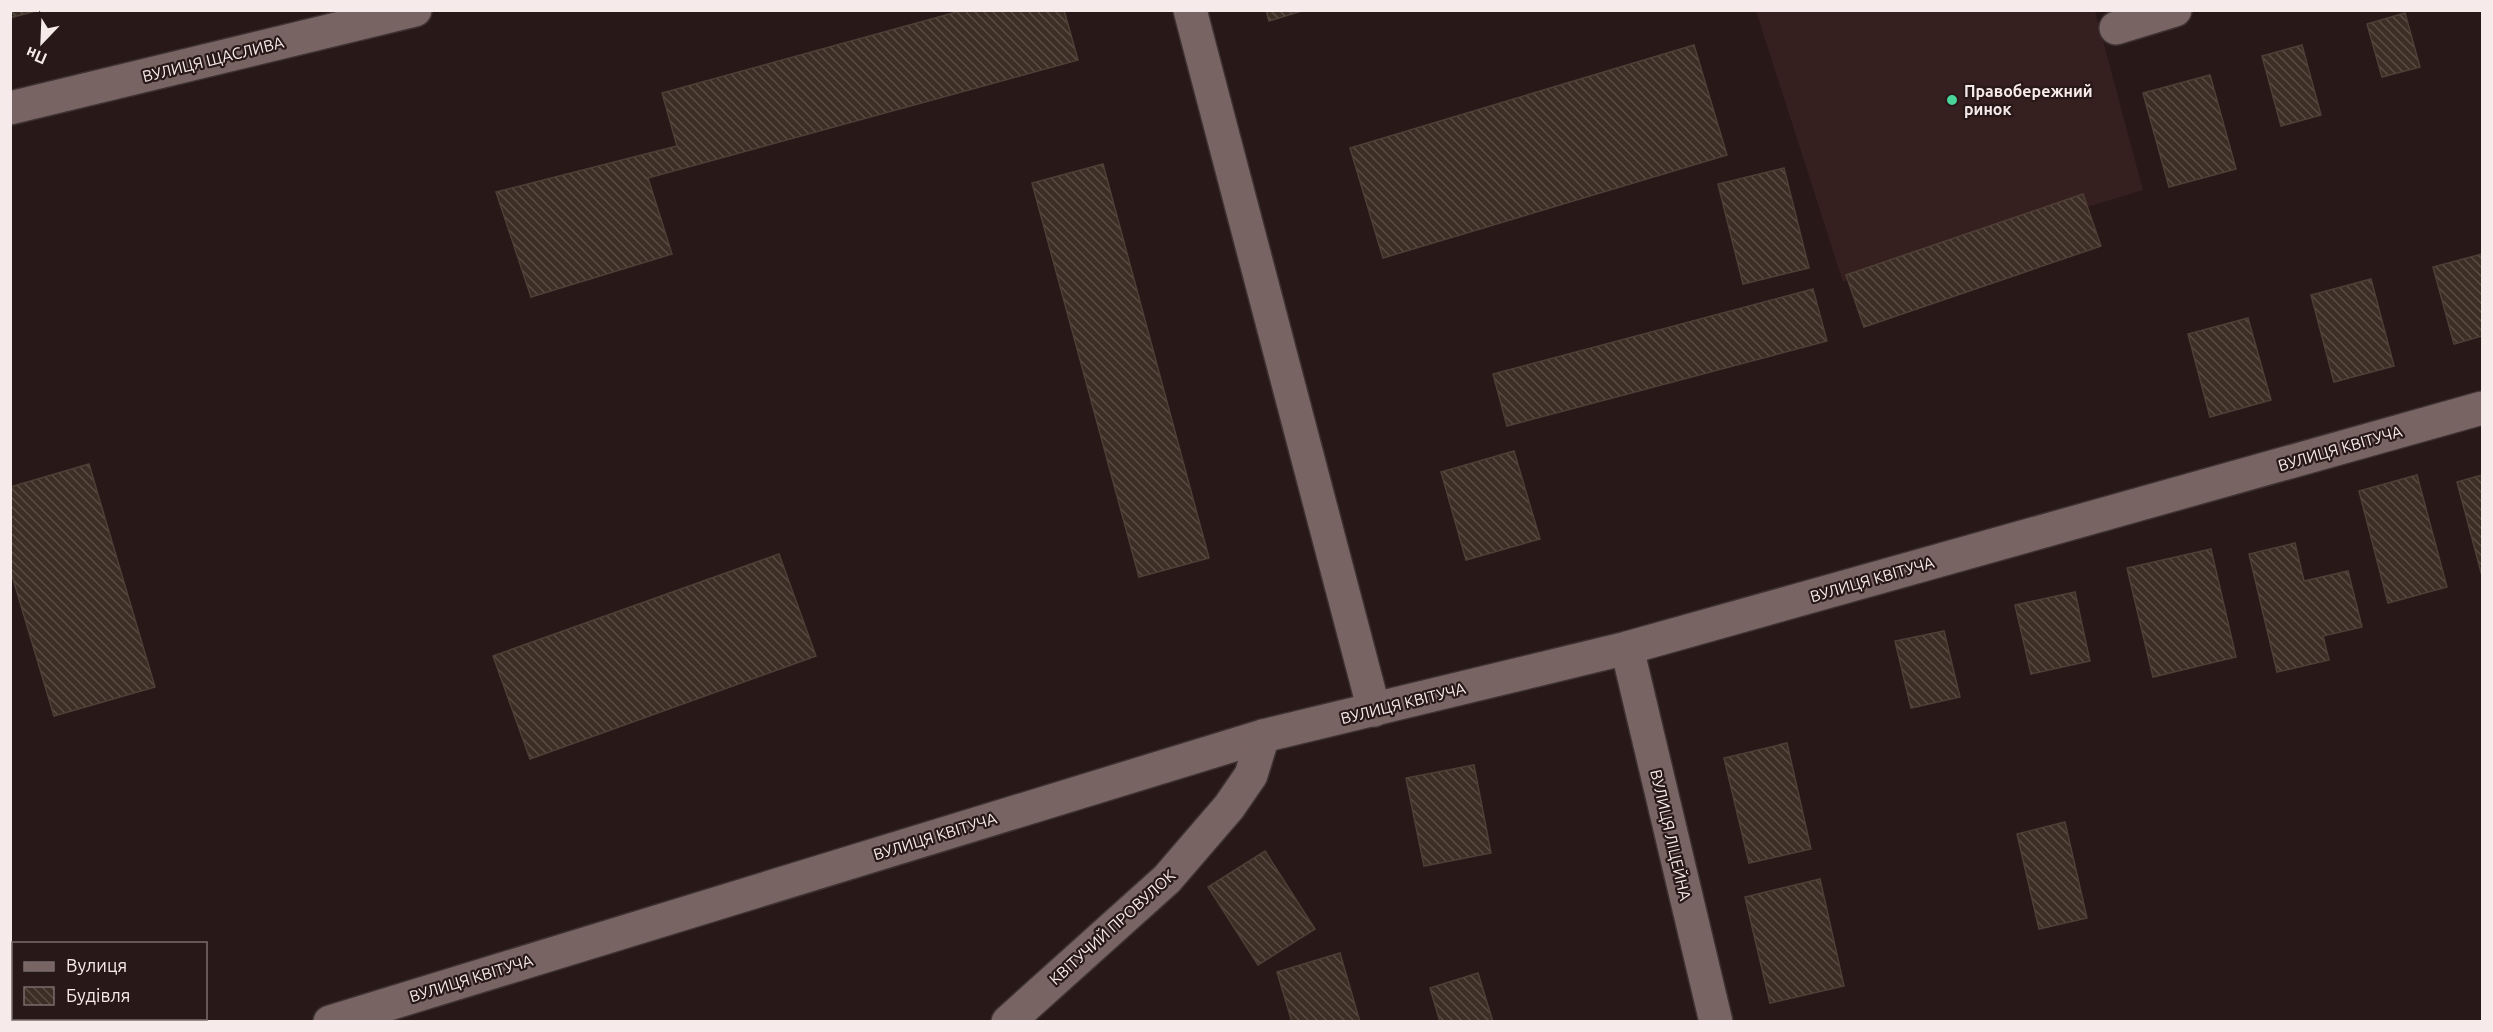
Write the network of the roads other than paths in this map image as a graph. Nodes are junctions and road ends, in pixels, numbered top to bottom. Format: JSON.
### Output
{"nodes":[{"id":1,"x":416,"y":10,"type":"edge"},
{"id":2,"x":1190,"y":10,"type":"edge"},
{"id":3,"x":2175,"y":10,"type":"edge"},
{"id":4,"x":2116,"y":28,"type":"dead end"},
{"id":5,"x":10,"y":108,"type":"edge"},
{"id":6,"x":2482,"y":408,"type":"edge"},
{"id":7,"x":1627,"y":648,"type":"junction"},
{"id":8,"x":1374,"y":710,"type":"junction"},
{"id":9,"x":1263,"y":736,"type":"junction"},
{"id":10,"x":330,"y":1022,"type":"edge"},
{"id":11,"x":1008,"y":1022,"type":"edge"},
{"id":12,"x":1716,"y":1022,"type":"edge"}],
"edges":[{"from":1,"to":5,"type":"street","name":"ВУЛИЦЯ ЩАСЛИВА"},
{"from":2,"to":8,"type":"street"},
{"from":3,"to":4,"type":"street"},
{"from":6,"to":7,"type":"street","name":"ВУЛИЦЯ КВІТУЧА"},
{"from":7,"to":8,"type":"street","name":"ВУЛИЦЯ КВІТУЧА"},
{"from":7,"to":12,"type":"street","name":"ВУЛИЦЯ ЛІЦЕЙНА"},
{"from":8,"to":9,"type":"street","name":"ВУЛИЦЯ КВІТУЧА"},
{"from":9,"to":10,"type":"street","name":"ВУЛИЦЯ КВІТУЧА"},
{"from":9,"to":11,"type":"street","name":"КВІТУЧИЙ ПРОВУЛОК"}]}
